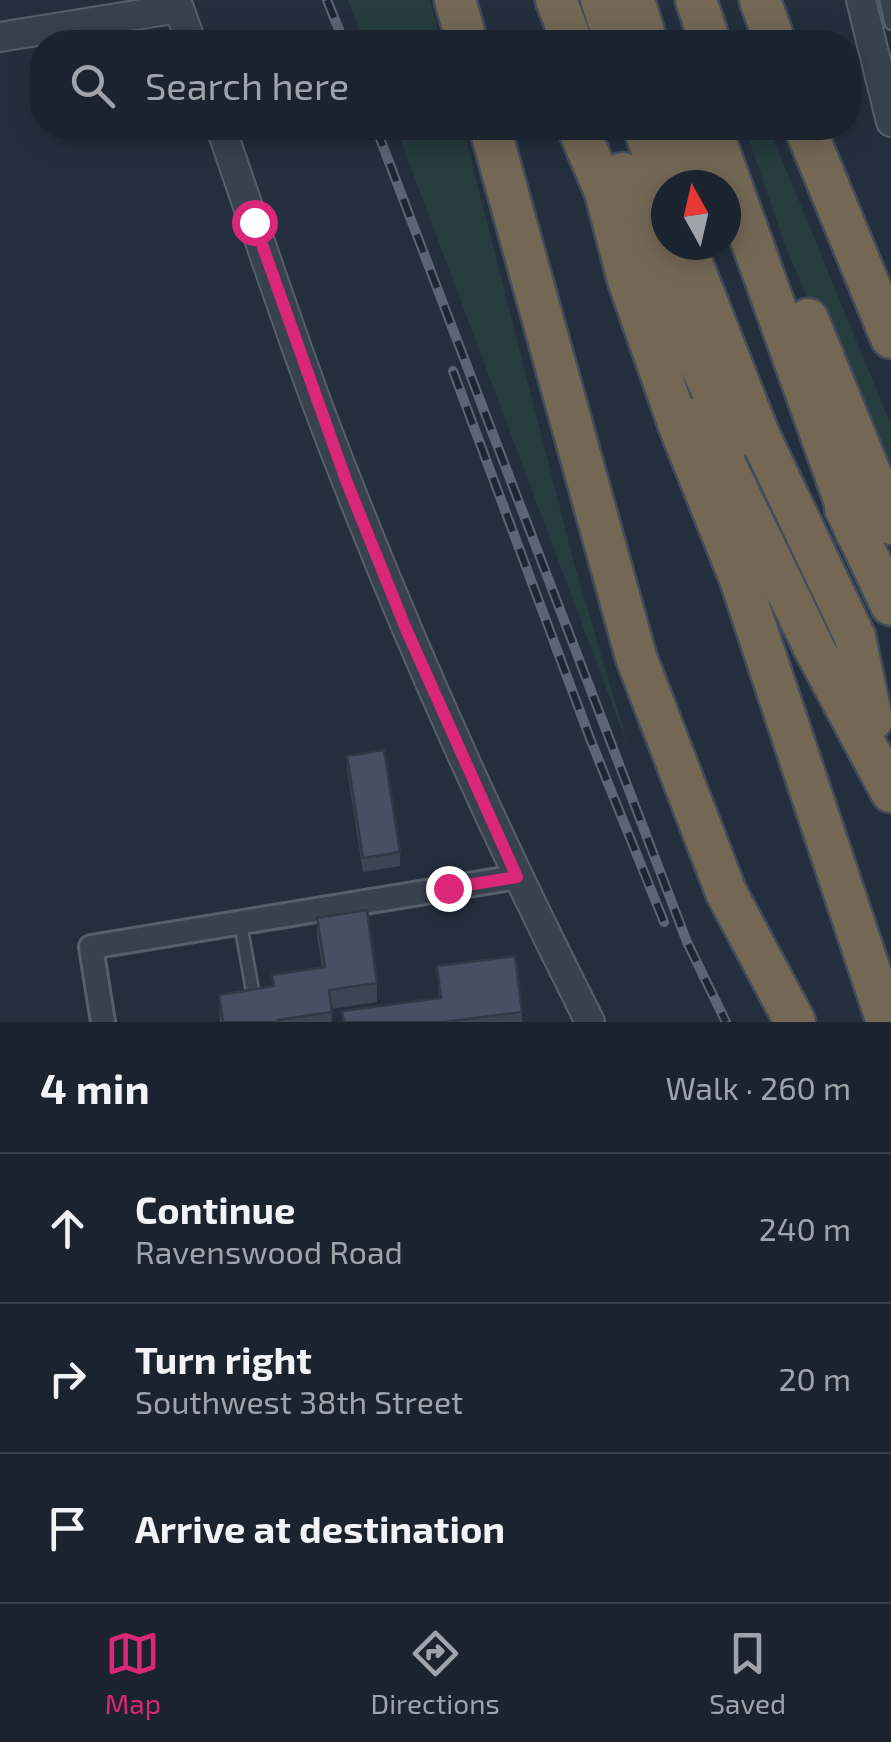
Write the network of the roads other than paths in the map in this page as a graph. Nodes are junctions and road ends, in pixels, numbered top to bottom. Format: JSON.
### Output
{"nodes":[{"id":1,"x":455,"y":0,"type":"edge"},
{"id":2,"x":528,"y":0,"type":"edge"},
{"id":3,"x":556,"y":0,"type":"edge"},
{"id":4,"x":600,"y":0,"type":"edge"},
{"id":5,"x":634,"y":0,"type":"edge"},
{"id":6,"x":668,"y":0,"type":"edge"},
{"id":7,"x":696,"y":0,"type":"edge"},
{"id":8,"x":760,"y":0,"type":"edge"},
{"id":9,"x":774,"y":0,"type":"edge"},
{"id":10,"x":861,"y":0,"type":"edge"},
{"id":11,"x":886,"y":0,"type":"edge"},
{"id":12,"x":178,"y":4,"type":"edge"},
{"id":13,"x":891,"y":22,"type":"edge"},
{"id":14,"x":38,"y":30,"type":"edge"},
{"id":15,"x":187,"y":30,"type":"edge"},
{"id":16,"x":463,"y":30,"type":"edge"},
{"id":17,"x":539,"y":30,"type":"edge"},
{"id":18,"x":567,"y":30,"type":"edge"},
{"id":19,"x":611,"y":30,"type":"edge"},
{"id":20,"x":644,"y":30,"type":"edge"},
{"id":21,"x":678,"y":30,"type":"edge"},
{"id":22,"x":706,"y":30,"type":"edge"},
{"id":23,"x":771,"y":30,"type":"edge"},
{"id":24,"x":782,"y":30,"type":"edge"},
{"id":25,"x":30,"y":31,"type":"edge"},
{"id":26,"x":0,"y":37,"type":"edge"},
{"id":27,"x":891,"y":122,"type":"edge"},
{"id":28,"x":225,"y":140,"type":"edge"},
{"id":29,"x":493,"y":140,"type":"edge"},
{"id":30,"x":583,"y":140,"type":"edge"},
{"id":31,"x":610,"y":140,"type":"edge"},
{"id":32,"x":648,"y":140,"type":"edge"},
{"id":33,"x":685,"y":140,"type":"edge"},
{"id":34,"x":716,"y":140,"type":"edge"},
{"id":35,"x":742,"y":140,"type":"edge"},
{"id":36,"x":810,"y":140,"type":"edge"},
{"id":37,"x":659,"y":170,"type":"edge"},
{"id":38,"x":696,"y":170,"type":"edge"},
{"id":39,"x":604,"y":192,"type":"junction"},
{"id":40,"x":691,"y":260,"type":"edge"},
{"id":41,"x":733,"y":260,"type":"edge"},
{"id":42,"x":891,"y":338,"type":"edge"},
{"id":43,"x":874,"y":528,"type":"edge"},
{"id":44,"x":891,"y":605,"type":"edge"},
{"id":45,"x":872,"y":720,"type":"junction"},
{"id":46,"x":891,"y":756,"type":"edge"},
{"id":47,"x":891,"y":792,"type":"edge"},
{"id":48,"x":517,"y":877,"type":"junction"},
{"id":49,"x":240,"y":921,"type":"junction"},
{"id":50,"x":254,"y":999,"type":"edge"},
{"id":51,"x":102,"y":1022,"type":"edge"},
{"id":52,"x":590,"y":1022,"type":"edge"},
{"id":53,"x":795,"y":1022,"type":"edge"},
{"id":54,"x":887,"y":1022,"type":"edge"}],
"edges":[{"from":1,"to":16,"type":"highway"},
{"from":2,"to":17,"type":"highway"},
{"from":3,"to":18,"type":"highway"},
{"from":4,"to":19,"type":"highway"},
{"from":5,"to":20,"type":"highway"},
{"from":6,"to":21,"type":"highway"},
{"from":7,"to":22,"type":"highway"},
{"from":8,"to":23,"type":"highway"},
{"from":9,"to":24,"type":"highway"},
{"from":10,"to":27,"type":"street"},
{"from":11,"to":13,"type":"lane"},
{"from":12,"to":14,"type":"street"},
{"from":12,"to":15,"type":"street"},
{"from":25,"to":26,"type":"street"},
{"from":28,"to":48,"type":"street"},
{"from":29,"to":53,"type":"highway"},
{"from":30,"to":39,"type":"highway"},
{"from":31,"to":45,"type":"highway"},
{"from":32,"to":37,"type":"highway"},
{"from":33,"to":38,"type":"highway"},
{"from":34,"to":43,"type":"highway"},
{"from":35,"to":43,"type":"highway"},
{"from":36,"to":42,"type":"highway"},
{"from":39,"to":47,"type":"highway"},
{"from":39,"to":54,"type":"highway"},
{"from":40,"to":45,"type":"highway"},
{"from":41,"to":43,"type":"highway"},
{"from":43,"to":44,"type":"highway"},
{"from":45,"to":46,"type":"highway"},
{"from":48,"to":49,"type":"street"},
{"from":48,"to":52,"type":"street"},
{"from":49,"to":50,"type":"lane"},
{"from":49,"to":51,"type":"street"}]}
